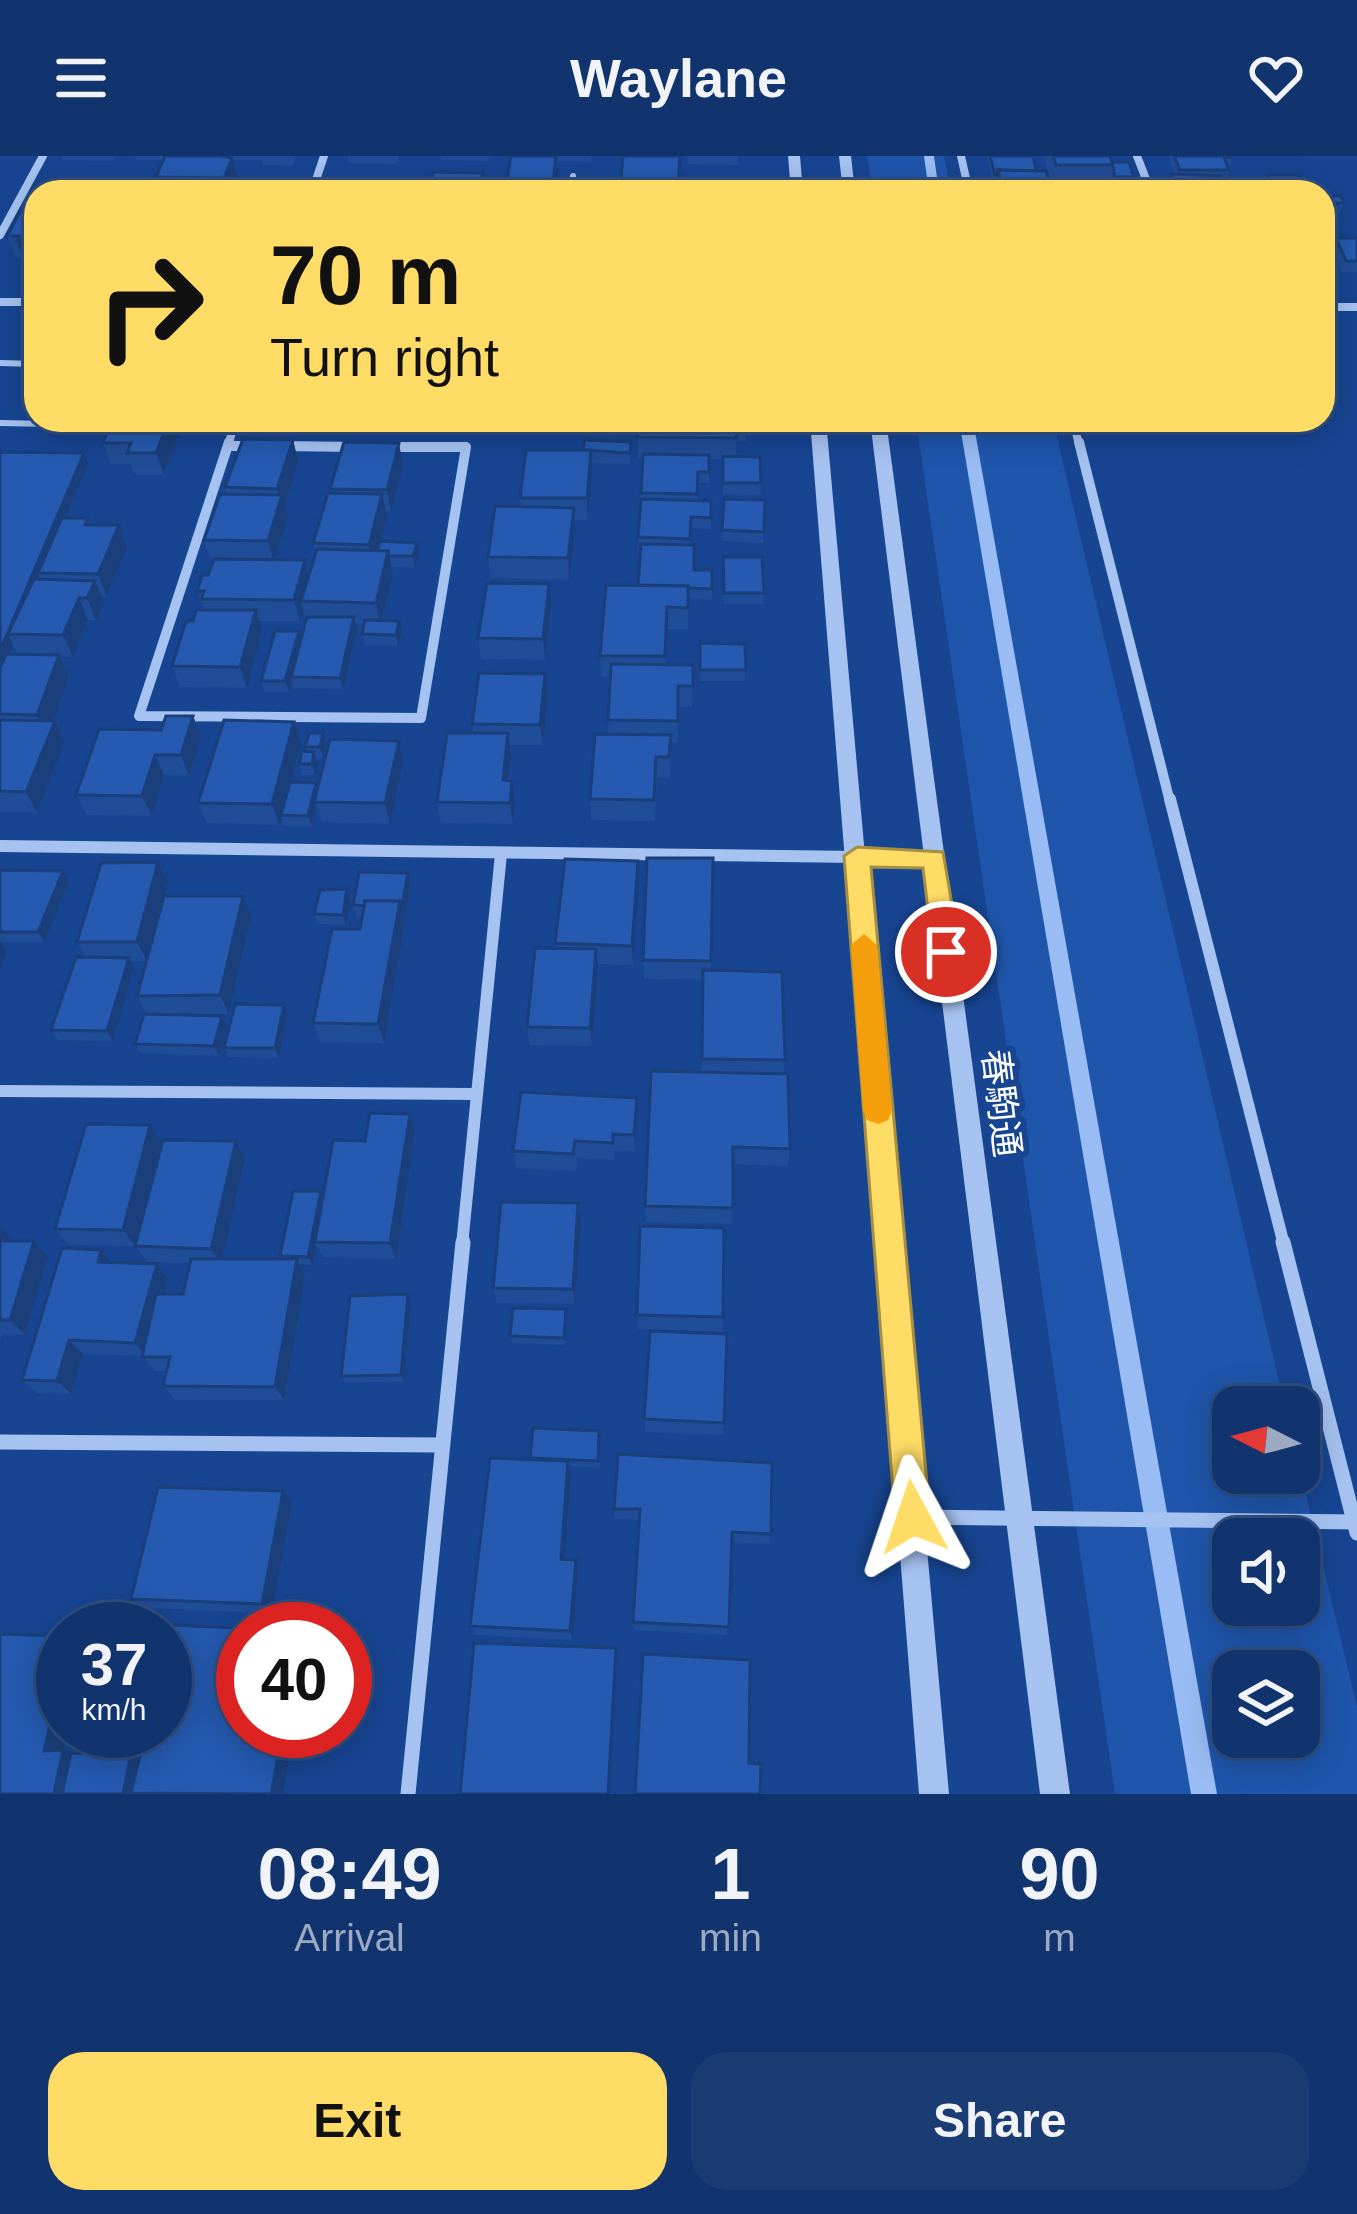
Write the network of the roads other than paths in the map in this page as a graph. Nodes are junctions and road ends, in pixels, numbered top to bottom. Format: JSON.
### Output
{"nodes":[{"id":1,"x":573,"y":176,"type":"dead end"},
{"id":2,"x":572,"y":180,"type":"edge"},
{"id":3,"x":24,"y":191,"type":"edge"},
{"id":4,"x":0,"y":235,"type":"edge"},
{"id":5,"x":232,"y":432,"type":"edge"},
{"id":6,"x":819,"y":432,"type":"edge"},
{"id":7,"x":880,"y":432,"type":"edge"},
{"id":8,"x":1076,"y":432,"type":"edge"},
{"id":9,"x":228,"y":446,"type":"junction"},
{"id":10,"x":0,"y":846,"type":"edge"},
{"id":11,"x":501,"y":854,"type":"junction"},
{"id":12,"x":857,"y":856,"type":"junction"},
{"id":13,"x":934,"y":859,"type":"junction"},
{"id":14,"x":0,"y":1091,"type":"edge"},
{"id":15,"x":475,"y":1094,"type":"junction"},
{"id":16,"x":0,"y":1442,"type":"edge"},
{"id":17,"x":442,"y":1445,"type":"junction"},
{"id":18,"x":913,"y":1517,"type":"junction"},
{"id":19,"x":1018,"y":1517,"type":"junction"},
{"id":20,"x":1356,"y":1526,"type":"edge"},
{"id":21,"x":408,"y":1794,"type":"edge"},
{"id":22,"x":934,"y":1794,"type":"edge"},
{"id":23,"x":1054,"y":1794,"type":"edge"}],
"edges":[{"from":1,"to":2,"type":"lane"},
{"from":3,"to":4,"type":"street"},
{"from":5,"to":9,"type":"street"},
{"from":6,"to":12,"type":"street"},
{"from":7,"to":13,"type":"street","name":"春駒通"},
{"from":8,"to":20,"type":"street"},
{"from":9,"to":9,"type":"street"},
{"from":10,"to":11,"type":"street"},
{"from":11,"to":12,"type":"street"},
{"from":11,"to":15,"type":"street"},
{"from":12,"to":13,"type":"street"},
{"from":12,"to":18,"type":"street"},
{"from":13,"to":19,"type":"street","name":"春駒通"},
{"from":14,"to":15,"type":"street"},
{"from":15,"to":17,"type":"street"},
{"from":16,"to":17,"type":"street"},
{"from":17,"to":21,"type":"street"},
{"from":18,"to":19,"type":"street"},
{"from":18,"to":22,"type":"street"},
{"from":19,"to":20,"type":"street"},
{"from":19,"to":23,"type":"street","name":"春駒通"}]}
